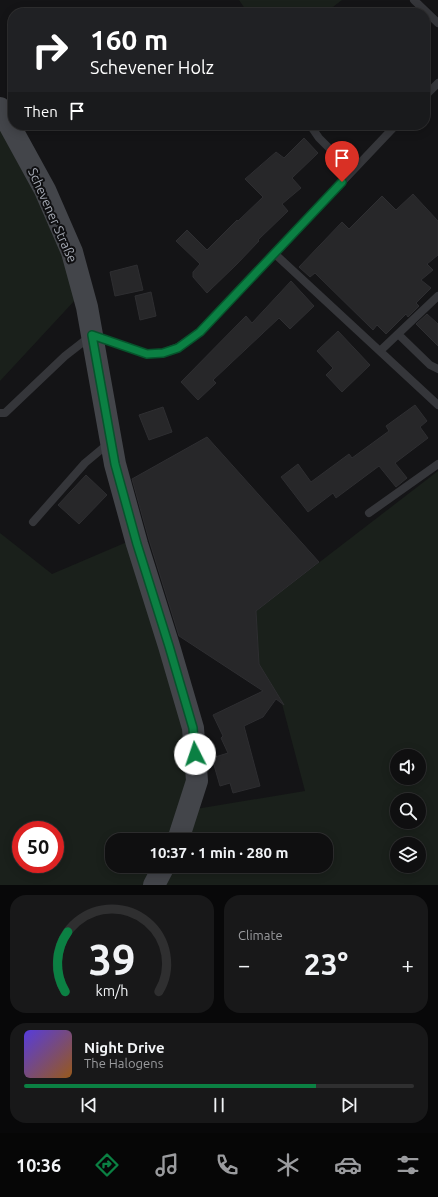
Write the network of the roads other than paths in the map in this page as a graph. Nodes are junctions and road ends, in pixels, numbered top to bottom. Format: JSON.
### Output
{"nodes":[{"id":1,"x":414,"y":0,"type":"edge"},
{"id":2,"x":422,"y":8,"type":"edge"},
{"id":3,"x":430,"y":15,"type":"edge"},
{"id":4,"x":438,"y":23,"type":"edge"},
{"id":5,"x":0,"y":108,"type":"edge"},
{"id":6,"x":8,"y":123,"type":"edge"},
{"id":7,"x":12,"y":130,"type":"edge"},
{"id":8,"x":313,"y":130,"type":"edge"},
{"id":9,"x":391,"y":130,"type":"edge"},
{"id":10,"x":352,"y":171,"type":"junction"},
{"id":11,"x":275,"y":254,"type":"junction"},
{"id":12,"x":438,"y":296,"type":"edge"},
{"id":13,"x":398,"y":334,"type":"junction"},
{"id":14,"x":92,"y":335,"type":"junction"},
{"id":15,"x":380,"y":351,"type":"junction"},
{"id":16,"x":438,"y":369,"type":"edge"},
{"id":17,"x":438,"y":405,"type":"edge"},
{"id":18,"x":0,"y":413,"type":"edge"},
{"id":19,"x":111,"y":441,"type":"junction"},
{"id":20,"x":438,"y":464,"type":"edge"},
{"id":21,"x":369,"y":513,"type":"dead end"},
{"id":22,"x":33,"y":522,"type":"dead end"},
{"id":23,"x":180,"y":833,"type":"edge"},
{"id":24,"x":160,"y":873,"type":"edge"},
{"id":25,"x":154,"y":885,"type":"edge"}],
"edges":[{"from":1,"to":2,"type":"lane"},
{"from":3,"to":4,"type":"lane"},
{"from":5,"to":6,"type":"main road","name":"Schevener Straße"},
{"from":7,"to":14,"type":"main road","name":"Schevener Straße"},
{"from":8,"to":10,"type":"lane"},
{"from":9,"to":10,"type":"lane"},
{"from":10,"to":11,"type":"lane"},
{"from":11,"to":14,"type":"lane"},
{"from":11,"to":15,"type":"lane"},
{"from":12,"to":13,"type":"lane"},
{"from":13,"to":15,"type":"lane"},
{"from":13,"to":16,"type":"lane"},
{"from":14,"to":18,"type":"lane"},
{"from":14,"to":19,"type":"main road","name":"Schevener Straße"},
{"from":15,"to":17,"type":"lane"},
{"from":19,"to":22,"type":"lane"},
{"from":19,"to":23,"type":"main road","name":"Schevener Straße"},
{"from":20,"to":21,"type":"lane"},
{"from":24,"to":25,"type":"main road"}]}
